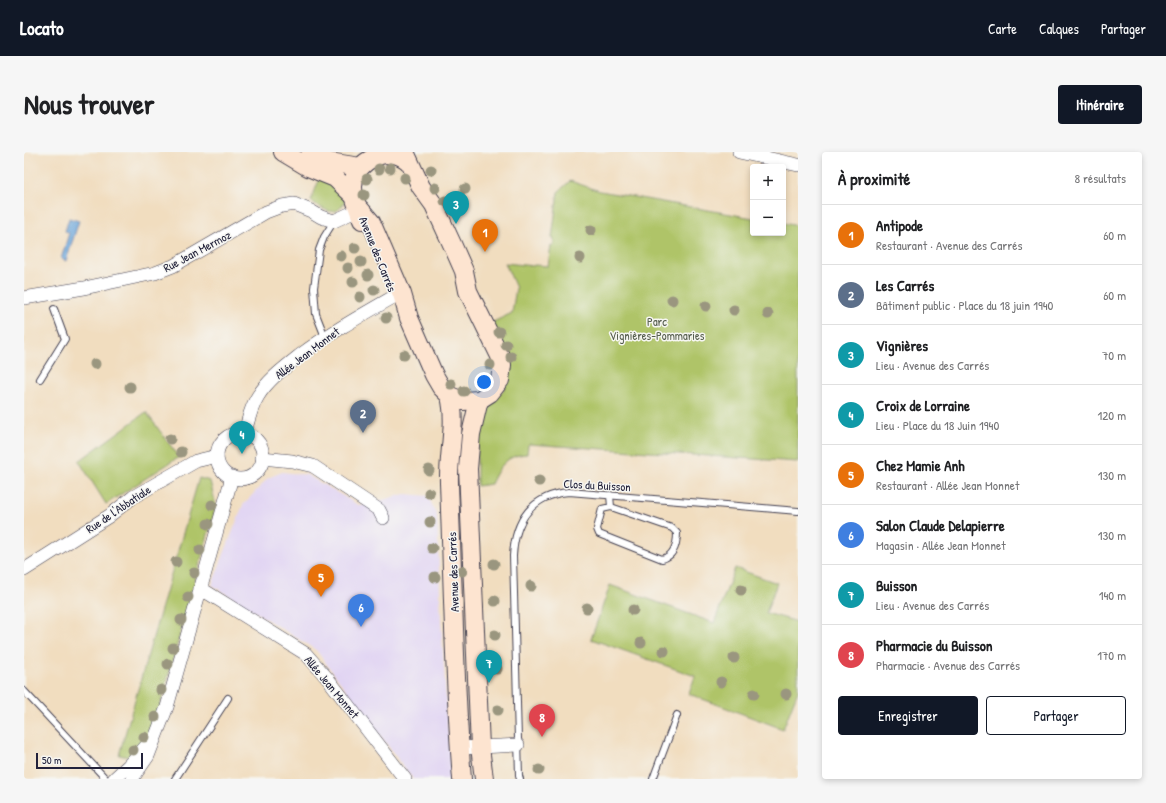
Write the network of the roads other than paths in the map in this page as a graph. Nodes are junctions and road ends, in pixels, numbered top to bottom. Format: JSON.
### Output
{"nodes":[{"id":1,"x":283,"y":152,"type":"edge"},
{"id":2,"x":303,"y":152,"type":"edge"},
{"id":3,"x":739,"y":152,"type":"edge"},
{"id":4,"x":380,"y":153,"type":"edge"},
{"id":5,"x":407,"y":156,"type":"edge"},
{"id":6,"x":798,"y":166,"type":"edge"},
{"id":7,"x":360,"y":167,"type":"junction"},
{"id":8,"x":421,"y":187,"type":"junction"},
{"id":9,"x":357,"y":203,"type":"junction"},
{"id":10,"x":427,"y":208,"type":"dead end"},
{"id":11,"x":334,"y":221,"type":"junction"},
{"id":12,"x":395,"y":296,"type":"junction"},
{"id":13,"x":24,"y":297,"type":"edge"},
{"id":14,"x":54,"y":309,"type":"dead end"},
{"id":15,"x":409,"y":318,"type":"junction"},
{"id":16,"x":324,"y":337,"type":"junction"},
{"id":17,"x":40,"y":379,"type":"dead end"},
{"id":18,"x":450,"y":396,"type":"junction"},
{"id":19,"x":479,"y":400,"type":"junction"},
{"id":20,"x":245,"y":433,"type":"junction"},
{"id":21,"x":217,"y":456,"type":"junction"},
{"id":22,"x":262,"y":458,"type":"junction"},
{"id":23,"x":232,"y":477,"type":"junction"},
{"id":24,"x":610,"y":495,"type":"junction"},
{"id":25,"x":611,"y":507,"type":"junction"},
{"id":26,"x":798,"y":511,"type":"edge"},
{"id":27,"x":383,"y":518,"type":"dead end"},
{"id":28,"x":24,"y":570,"type":"edge"},
{"id":29,"x":200,"y":588,"type":"junction"},
{"id":30,"x":24,"y":691,"type":"edge"},
{"id":31,"x":228,"y":698,"type":"dead end"},
{"id":32,"x":677,"y":715,"type":"dead end"},
{"id":33,"x":155,"y":735,"type":"junction"},
{"id":34,"x":518,"y":745,"type":"junction"},
{"id":35,"x":480,"y":747,"type":"junction"},
{"id":36,"x":460,"y":748,"type":"junction"},
{"id":37,"x":106,"y":779,"type":"edge"},
{"id":38,"x":114,"y":779,"type":"edge"},
{"id":39,"x":132,"y":779,"type":"edge"},
{"id":40,"x":176,"y":779,"type":"edge"},
{"id":41,"x":405,"y":779,"type":"edge"},
{"id":42,"x":462,"y":779,"type":"edge"},
{"id":43,"x":484,"y":779,"type":"edge"},
{"id":44,"x":520,"y":779,"type":"edge"},
{"id":45,"x":653,"y":779,"type":"edge"}],
"edges":[{"from":1,"to":9,"type":"main road"},
{"from":2,"to":7,"type":"main road"},
{"from":3,"to":6,"type":"street"},
{"from":4,"to":5,"type":"main road"},
{"from":4,"to":7,"type":"main road"},
{"from":5,"to":8,"type":"main road"},
{"from":7,"to":9,"type":"main road","name":"Avenue des Carrés"},
{"from":8,"to":10,"type":"lane"},
{"from":8,"to":19,"type":"main road"},
{"from":9,"to":11,"type":"street"},
{"from":9,"to":12,"type":"main road","name":"Avenue des Carrés"},
{"from":9,"to":15,"type":"main road","name":"Avenue des Carrés"},
{"from":11,"to":13,"type":"street","name":"Rue Jean Mermoz"},
{"from":11,"to":16,"type":"lane"},
{"from":12,"to":15,"type":"main road","name":"Avenue des Carrés"},
{"from":12,"to":16,"type":"street","name":"Allée Jean Monnet"},
{"from":14,"to":17,"type":"lane"},
{"from":15,"to":18,"type":"main road","name":"Avenue des Carrés"},
{"from":16,"to":20,"type":"street","name":"Allée Jean Monnet"},
{"from":18,"to":19,"type":"main road"},
{"from":18,"to":36,"type":"main road","name":"Avenue des Carrés"},
{"from":19,"to":35,"type":"main road","name":"Avenue des Carrés"},
{"from":20,"to":21,"type":"street"},
{"from":20,"to":22,"type":"street"},
{"from":21,"to":23,"type":"street"},
{"from":21,"to":28,"type":"street","name":"Rue de l'Abbatiale"},
{"from":22,"to":23,"type":"street"},
{"from":22,"to":27,"type":"street"},
{"from":23,"to":29,"type":"street"},
{"from":24,"to":25,"type":"lane"},
{"from":24,"to":26,"type":"lane","name":"Clos du Buisson"},
{"from":24,"to":34,"type":"lane","name":"Clos du Buisson"},
{"from":25,"to":25,"type":"lane"},
{"from":29,"to":33,"type":"street"},
{"from":29,"to":41,"type":"street","name":"Allée Jean Monnet"},
{"from":30,"to":37,"type":"lane"},
{"from":31,"to":40,"type":"lane"},
{"from":32,"to":45,"type":"lane"},
{"from":33,"to":38,"type":"street"},
{"from":33,"to":39,"type":"street"},
{"from":34,"to":35,"type":"street"},
{"from":34,"to":44,"type":"lane","name":"Clos du Buisson"},
{"from":35,"to":36,"type":"street"},
{"from":35,"to":43,"type":"main road","name":"Avenue des Carrés"},
{"from":36,"to":42,"type":"main road","name":"Avenue des Carrés"}]}
